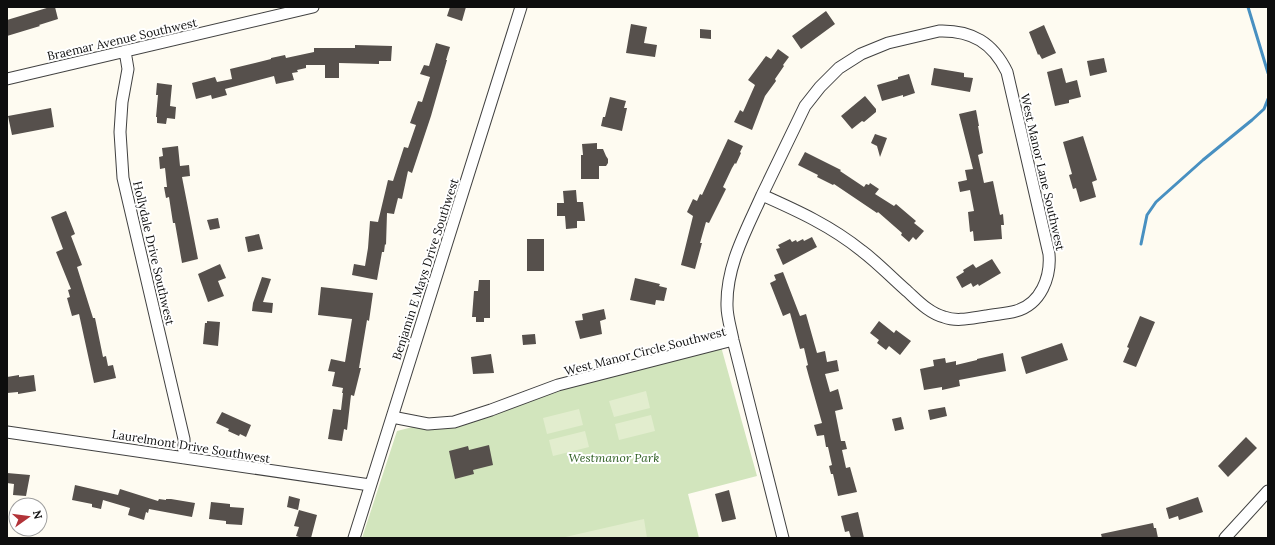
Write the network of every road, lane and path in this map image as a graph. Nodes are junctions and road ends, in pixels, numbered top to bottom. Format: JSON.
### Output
{"nodes":[{"id":1,"x":313,"y":7,"type":"edge"},
{"id":2,"x":521,"y":7,"type":"edge"},
{"id":3,"x":125,"y":51,"type":"junction"},
{"id":4,"x":7,"y":79,"type":"edge"},
{"id":5,"x":762,"y":195,"type":"junction"},
{"id":6,"x":733,"y":340,"type":"junction"},
{"id":7,"x":392,"y":418,"type":"junction"},
{"id":8,"x":7,"y":432,"type":"edge"},
{"id":9,"x":184,"y":458,"type":"junction"},
{"id":10,"x":370,"y":485,"type":"junction"},
{"id":11,"x":1268,"y":491,"type":"edge"},
{"id":12,"x":354,"y":538,"type":"edge"},
{"id":13,"x":783,"y":538,"type":"edge"},
{"id":14,"x":1225,"y":538,"type":"edge"}],
"edges":[{"from":1,"to":3,"type":"street","name":"Braemar Avenue Southwest"},
{"from":2,"to":7,"type":"street","name":"Benjamin E Mays Drive Southwest"},
{"from":3,"to":4,"type":"street","name":"Braemar Avenue Southwest"},
{"from":3,"to":9,"type":"street","name":"Hollydale Drive Southwest"},
{"from":5,"to":5,"type":"street","name":"West Manor Lane Southwest"},
{"from":5,"to":6,"type":"street","name":"West Manor Lane Southwest"},
{"from":6,"to":7,"type":"street","name":"West Manor Circle Southwest"},
{"from":6,"to":13,"type":"street","name":"West Manor Circle Southwest"},
{"from":7,"to":10,"type":"street","name":"Benjamin E Mays Drive Southwest"},
{"from":8,"to":9,"type":"street","name":"Laurelmont Drive Southwest"},
{"from":9,"to":10,"type":"street","name":"Laurelmont Drive Southwest"},
{"from":10,"to":12,"type":"street","name":"Benjamin E Mays Drive Southwest"},
{"from":11,"to":14,"type":"street"}]}
